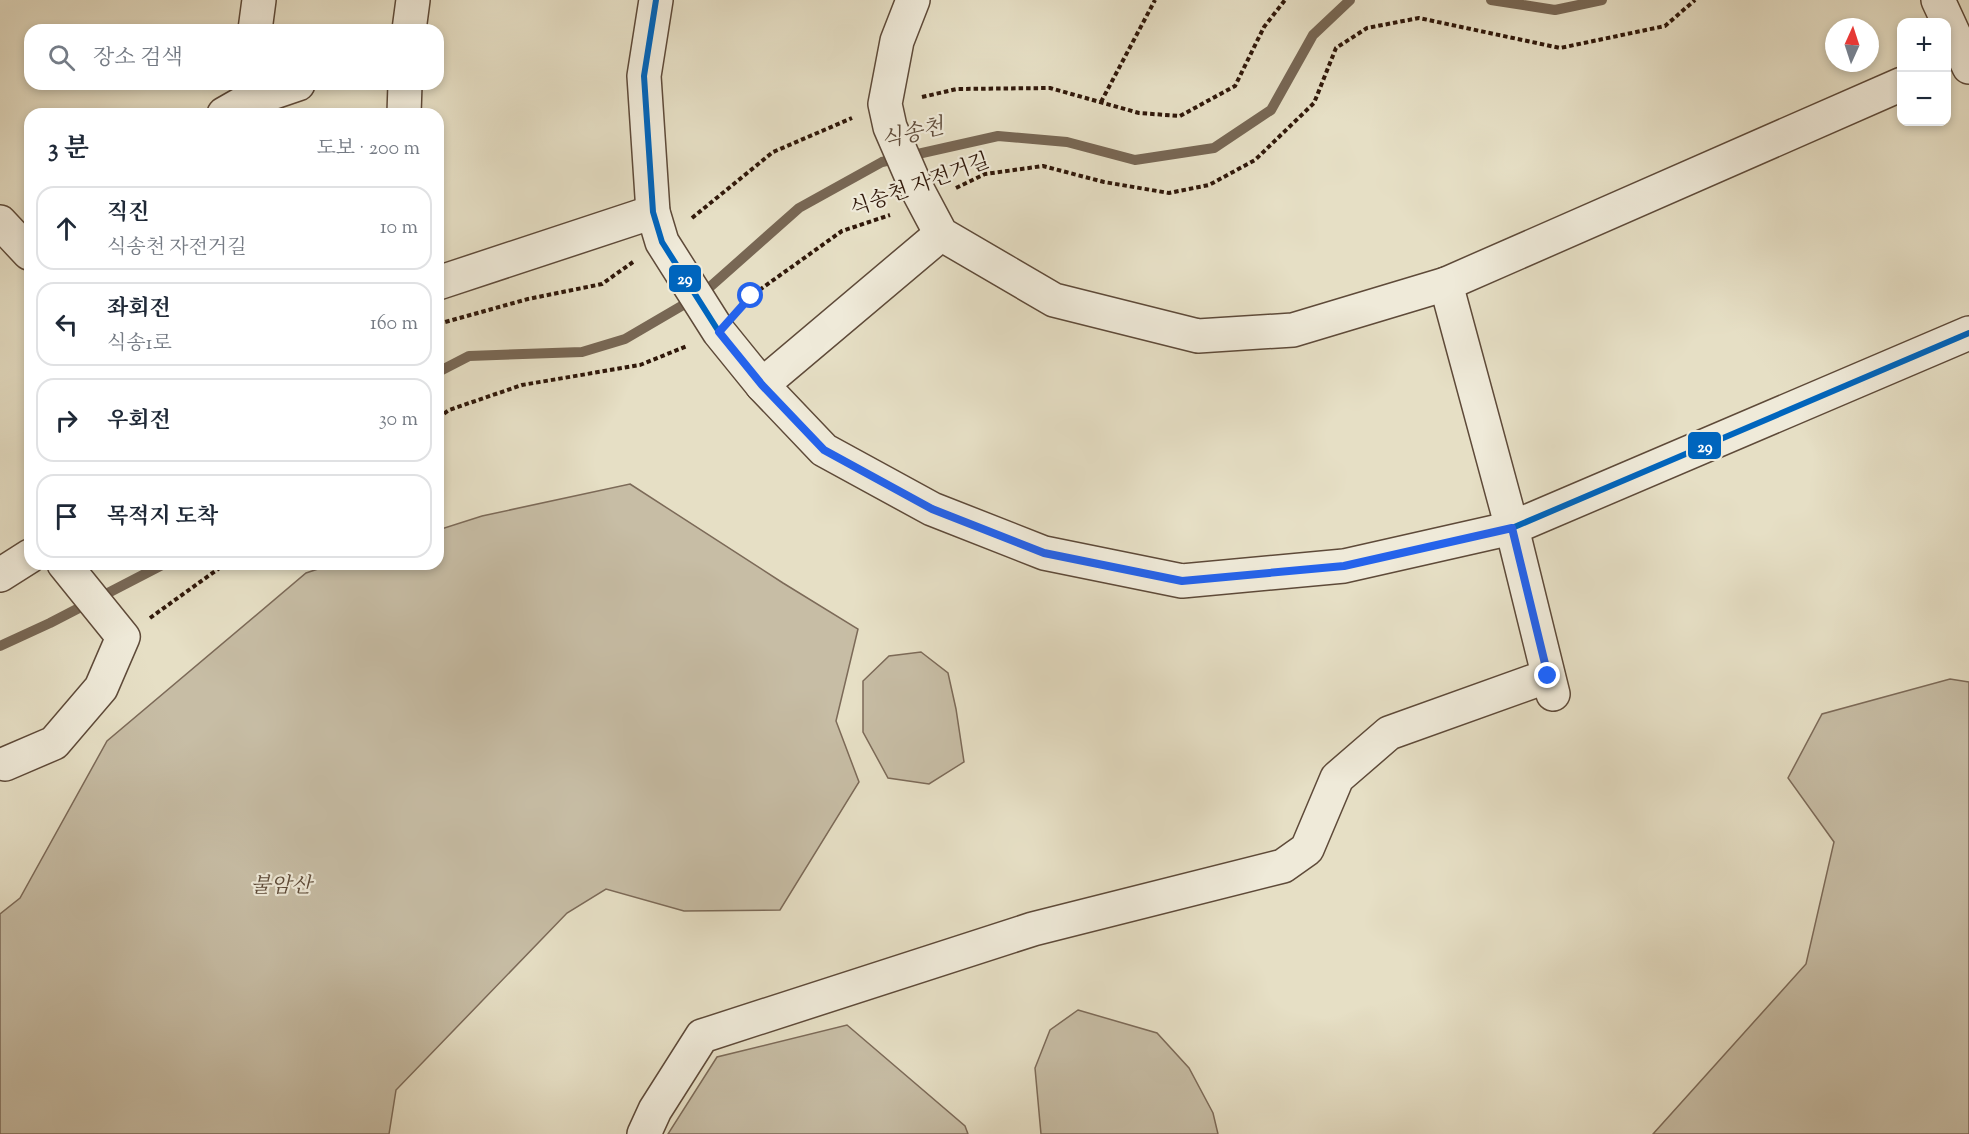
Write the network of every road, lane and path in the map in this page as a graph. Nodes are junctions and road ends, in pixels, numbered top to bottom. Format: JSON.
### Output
{"nodes":[{"id":1,"x":260,"y":0,"type":"edge"},
{"id":2,"x":413,"y":0,"type":"edge"},
{"id":3,"x":657,"y":0,"type":"edge"},
{"id":4,"x":913,"y":0,"type":"edge"},
{"id":5,"x":1155,"y":0,"type":"edge"},
{"id":6,"x":1695,"y":0,"type":"edge"},
{"id":7,"x":1938,"y":0,"type":"edge"},
{"id":8,"x":256,"y":24,"type":"edge"},
{"id":9,"x":410,"y":24,"type":"edge"},
{"id":10,"x":1960,"y":62,"type":"edge"},
{"id":11,"x":1897,"y":86,"type":"edge"},
{"id":12,"x":276,"y":90,"type":"edge"},
{"id":13,"x":405,"y":90,"type":"edge"},
{"id":14,"x":239,"y":100,"type":"edge"},
{"id":15,"x":1101,"y":102,"type":"dead end"},
{"id":16,"x":404,"y":108,"type":"edge"},
{"id":17,"x":920,"y":195,"type":"junction"},
{"id":18,"x":653,"y":212,"type":"junction"},
{"id":19,"x":0,"y":222,"type":"edge"},
{"id":20,"x":941,"y":234,"type":"junction"},
{"id":21,"x":24,"y":247,"type":"edge"},
{"id":22,"x":444,"y":281,"type":"edge"},
{"id":23,"x":1446,"y":284,"type":"junction"},
{"id":24,"x":715,"y":327,"type":"junction"},
{"id":25,"x":1969,"y":333,"type":"edge"},
{"id":26,"x":762,"y":385,"type":"junction"},
{"id":27,"x":444,"y":414,"type":"edge"},
{"id":28,"x":1512,"y":528,"type":"junction"},
{"id":29,"x":24,"y":560,"type":"edge"},
{"id":30,"x":69,"y":570,"type":"edge"},
{"id":31,"x":216,"y":570,"type":"edge"},
{"id":32,"x":0,"y":575,"type":"edge"},
{"id":33,"x":119,"y":632,"type":"junction"},
{"id":34,"x":5,"y":765,"type":"dead end"},
{"id":35,"x":644,"y":1134,"type":"edge"}],
"edges":[{"from":1,"to":8,"type":"street"},
{"from":2,"to":9,"type":"street"},
{"from":3,"to":18,"type":"street"},
{"from":4,"to":17,"type":"street"},
{"from":5,"to":15,"type":"path"},
{"from":6,"to":17,"type":"path","name":"식송천 자전거길"},
{"from":7,"to":10,"type":"street"},
{"from":11,"to":23,"type":"street"},
{"from":12,"to":14,"type":"street"},
{"from":13,"to":16,"type":"street"},
{"from":17,"to":20,"type":"street"},
{"from":17,"to":24,"type":"path","name":"식송천 자전거길"},
{"from":18,"to":22,"type":"street"},
{"from":18,"to":24,"type":"street"},
{"from":19,"to":21,"type":"street"},
{"from":20,"to":23,"type":"street"},
{"from":20,"to":26,"type":"street"},
{"from":23,"to":28,"type":"street"},
{"from":24,"to":26,"type":"street"},
{"from":24,"to":27,"type":"path","name":"식송천 자전거길"},
{"from":25,"to":28,"type":"street"},
{"from":26,"to":28,"type":"street"},
{"from":28,"to":35,"type":"street"},
{"from":29,"to":32,"type":"street"},
{"from":30,"to":33,"type":"street"},
{"from":31,"to":33,"type":"path"},
{"from":33,"to":34,"type":"street"}]}
